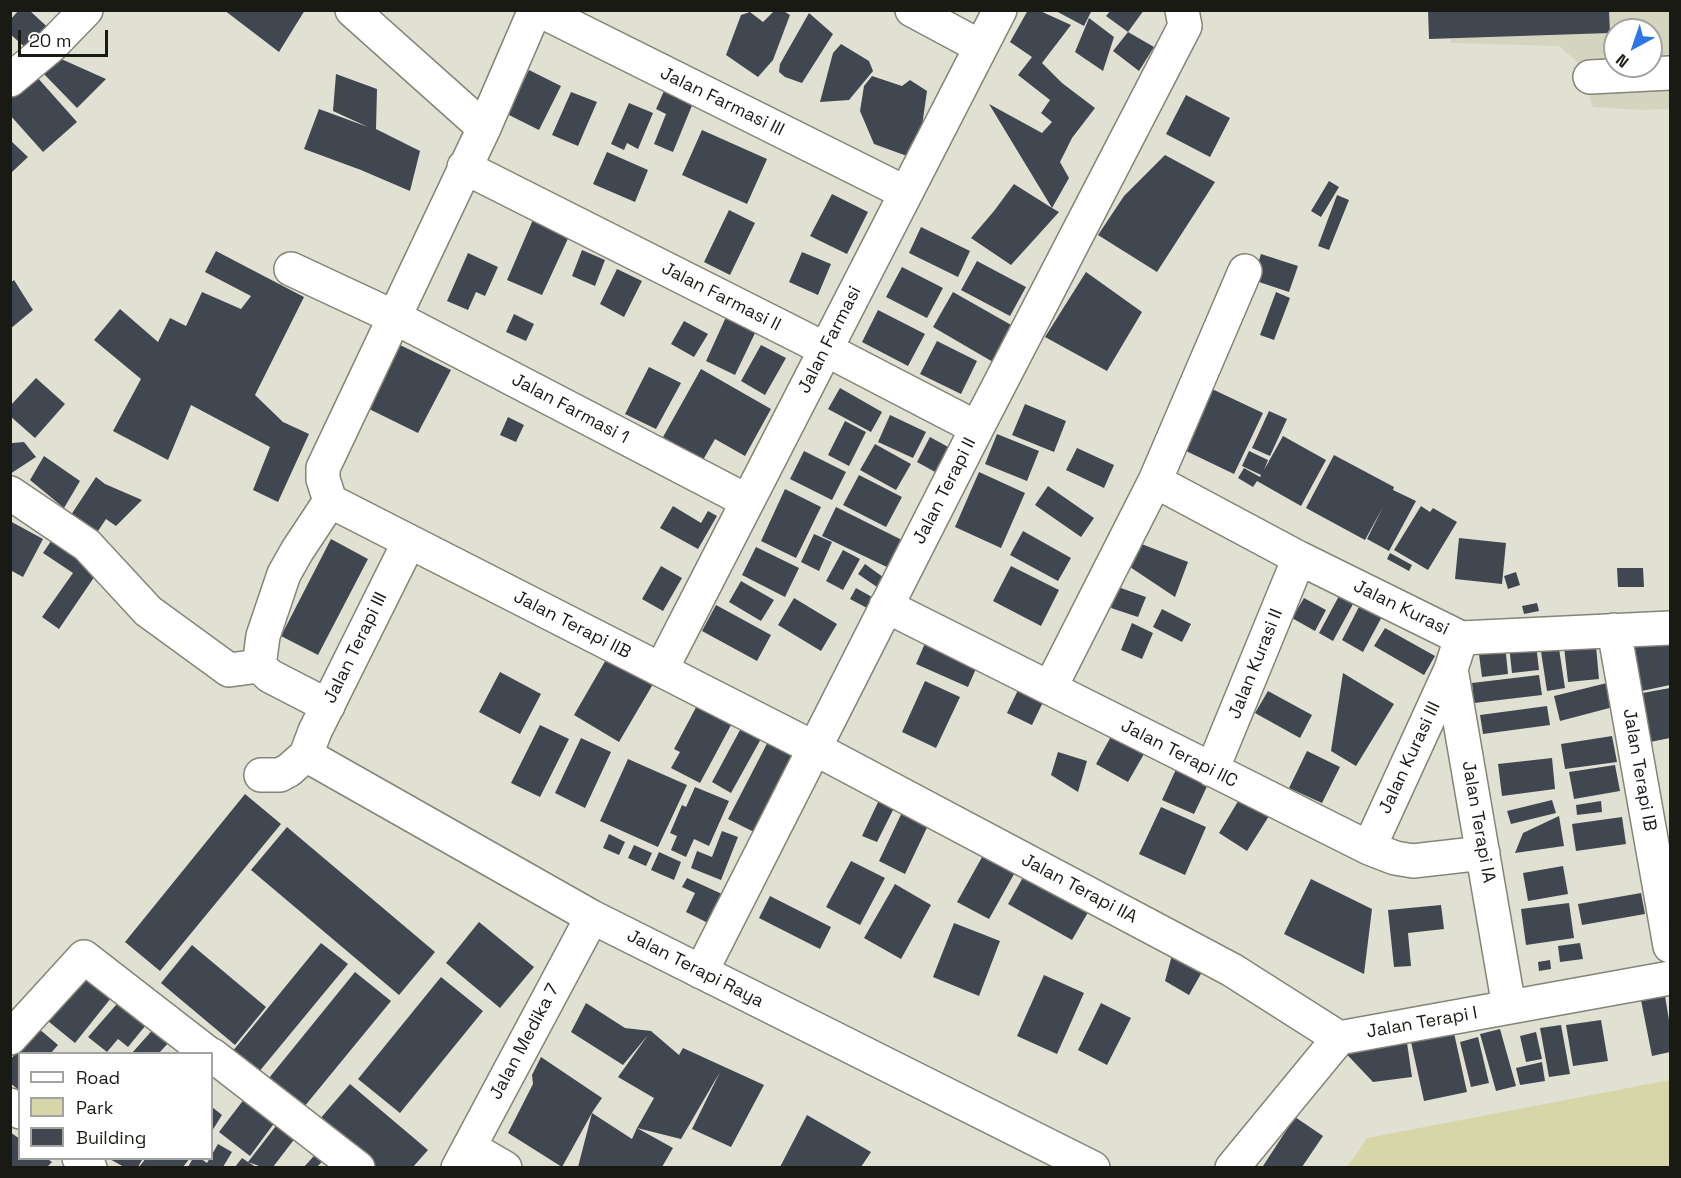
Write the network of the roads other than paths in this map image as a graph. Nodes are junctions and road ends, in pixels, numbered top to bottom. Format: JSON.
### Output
{"nodes":[{"id":1,"x":86,"y":10,"type":"edge"},
{"id":2,"x":352,"y":10,"type":"edge"},
{"id":3,"x":537,"y":10,"type":"edge"},
{"id":4,"x":912,"y":10,"type":"edge"},
{"id":5,"x":1000,"y":10,"type":"edge"},
{"id":6,"x":1182,"y":10,"type":"edge"},
{"id":7,"x":981,"y":47,"type":"junction"},
{"id":8,"x":1671,"y":73,"type":"edge"},
{"id":9,"x":1590,"y":77,"type":"dead end"},
{"id":10,"x":10,"y":80,"type":"edge"},
{"id":11,"x":484,"y":128,"type":"junction"},
{"id":12,"x":464,"y":167,"type":"junction"},
{"id":13,"x":906,"y":193,"type":"junction"},
{"id":14,"x":291,"y":269,"type":"dead end"},
{"id":15,"x":1245,"y":271,"type":"dead end"},
{"id":16,"x":394,"y":317,"type":"junction"},
{"id":17,"x":825,"y":349,"type":"junction"},
{"id":18,"x":977,"y":428,"type":"junction"},
{"id":19,"x":1155,"y":481,"type":"junction"},
{"id":20,"x":10,"y":493,"type":"edge"},
{"id":21,"x":330,"y":501,"type":"junction"},
{"id":22,"x":747,"y":501,"type":"junction"},
{"id":23,"x":409,"y":542,"type":"junction"},
{"id":24,"x":1299,"y":558,"type":"junction"},
{"id":25,"x":886,"y":606,"type":"junction"},
{"id":26,"x":1671,"y":628,"type":"edge"},
{"id":27,"x":1614,"y":630,"type":"junction"},
{"id":28,"x":1461,"y":638,"type":"junction"},
{"id":29,"x":259,"y":666,"type":"junction"},
{"id":30,"x":1451,"y":669,"type":"junction"},
{"id":31,"x":661,"y":670,"type":"junction"},
{"id":32,"x":1050,"y":688,"type":"junction"},
{"id":33,"x":328,"y":706,"type":"junction"},
{"id":34,"x":814,"y":748,"type":"junction"},
{"id":35,"x":306,"y":755,"type":"junction"},
{"id":36,"x":1212,"y":770,"type":"junction"},
{"id":37,"x":261,"y":775,"type":"dead end"},
{"id":38,"x":1369,"y":848,"type":"junction"},
{"id":39,"x":1483,"y":853,"type":"junction"},
{"id":40,"x":592,"y":917,"type":"junction"},
{"id":41,"x":1671,"y":946,"type":"edge"},
{"id":42,"x":700,"y":972,"type":"junction"},
{"id":43,"x":1671,"y":978,"type":"edge"},
{"id":44,"x":1509,"y":1007,"type":"junction"},
{"id":45,"x":10,"y":1038,"type":"edge"},
{"id":46,"x":1339,"y":1038,"type":"junction"},
{"id":47,"x":207,"y":1052,"type":"edge"},
{"id":48,"x":213,"y":1056,"type":"edge"},
{"id":49,"x":463,"y":1157,"type":"edge"},
{"id":50,"x":358,"y":1167,"type":"edge"},
{"id":51,"x":506,"y":1167,"type":"edge"},
{"id":52,"x":1093,"y":1167,"type":"edge"},
{"id":53,"x":1232,"y":1167,"type":"edge"}],
"edges":[{"from":1,"to":10,"type":"street"},
{"from":2,"to":11,"type":"street"},
{"from":3,"to":11,"type":"street"},
{"from":3,"to":13,"type":"street","name":"Jalan Farmasi III"},
{"from":4,"to":7,"type":"street"},
{"from":5,"to":7,"type":"street","name":"Jalan Farmasi"},
{"from":6,"to":18,"type":"street","name":"Jalan Terapi II"},
{"from":7,"to":13,"type":"street","name":"Jalan Farmasi"},
{"from":8,"to":9,"type":"street"},
{"from":11,"to":12,"type":"street"},
{"from":12,"to":16,"type":"street"},
{"from":12,"to":17,"type":"street","name":"Jalan Farmasi II"},
{"from":13,"to":17,"type":"street","name":"Jalan Farmasi"},
{"from":14,"to":16,"type":"street","name":"Jalan Farmasi 1"},
{"from":15,"to":19,"type":"street"},
{"from":16,"to":21,"type":"street"},
{"from":16,"to":22,"type":"street","name":"Jalan Farmasi 1"},
{"from":17,"to":18,"type":"street","name":"Jalan Farmasi II"},
{"from":17,"to":22,"type":"street","name":"Jalan Farmasi"},
{"from":18,"to":25,"type":"street","name":"Jalan Terapi II"},
{"from":19,"to":24,"type":"street","name":"Jalan Kurasi"},
{"from":19,"to":32,"type":"street"},
{"from":20,"to":29,"type":"street"},
{"from":21,"to":23,"type":"street","name":"Jalan Terapi IIB"},
{"from":21,"to":29,"type":"street"},
{"from":22,"to":31,"type":"street","name":"Jalan Farmasi"},
{"from":23,"to":31,"type":"street","name":"Jalan Terapi IIB"},
{"from":23,"to":33,"type":"street","name":"Jalan Terapi III"},
{"from":24,"to":28,"type":"street","name":"Jalan Kurasi"},
{"from":24,"to":36,"type":"street","name":"Jalan Kurasi II"},
{"from":25,"to":32,"type":"street","name":"Jalan Terapi IIC"},
{"from":25,"to":34,"type":"street","name":"Jalan Terapi II"},
{"from":26,"to":27,"type":"street","name":"Jalan Kurasi"},
{"from":27,"to":28,"type":"street","name":"Jalan Kurasi"},
{"from":27,"to":41,"type":"street","name":"Jalan Terapi IB"},
{"from":28,"to":30,"type":"street","name":"Jalan Terapi IA"},
{"from":29,"to":33,"type":"street"},
{"from":30,"to":38,"type":"street","name":"Jalan Kurasi III"},
{"from":30,"to":39,"type":"street","name":"Jalan Terapi IA"},
{"from":31,"to":34,"type":"street","name":"Jalan Terapi IIB"},
{"from":32,"to":36,"type":"street","name":"Jalan Terapi IIC"},
{"from":33,"to":35,"type":"street","name":"Jalan Terapi III"},
{"from":34,"to":42,"type":"street","name":"Jalan Terapi II"},
{"from":34,"to":46,"type":"street","name":"Jalan Terapi IIA"},
{"from":35,"to":37,"type":"street"},
{"from":35,"to":40,"type":"street","name":"Jalan Terapi Raya"},
{"from":36,"to":38,"type":"street","name":"Jalan Terapi IIC"},
{"from":38,"to":39,"type":"street","name":"Jalan Terapi IIC"},
{"from":39,"to":44,"type":"street","name":"Jalan Terapi IA"},
{"from":40,"to":42,"type":"street","name":"Jalan Terapi Raya"},
{"from":40,"to":49,"type":"street","name":"Jalan Medika 7"},
{"from":42,"to":52,"type":"street","name":"Jalan Terapi Raya"},
{"from":43,"to":44,"type":"street","name":"Jalan Terapi I"},
{"from":44,"to":46,"type":"street","name":"Jalan Terapi I"},
{"from":45,"to":47,"type":"street"},
{"from":46,"to":53,"type":"street"},
{"from":48,"to":50,"type":"street"},
{"from":49,"to":51,"type":"street"}]}
